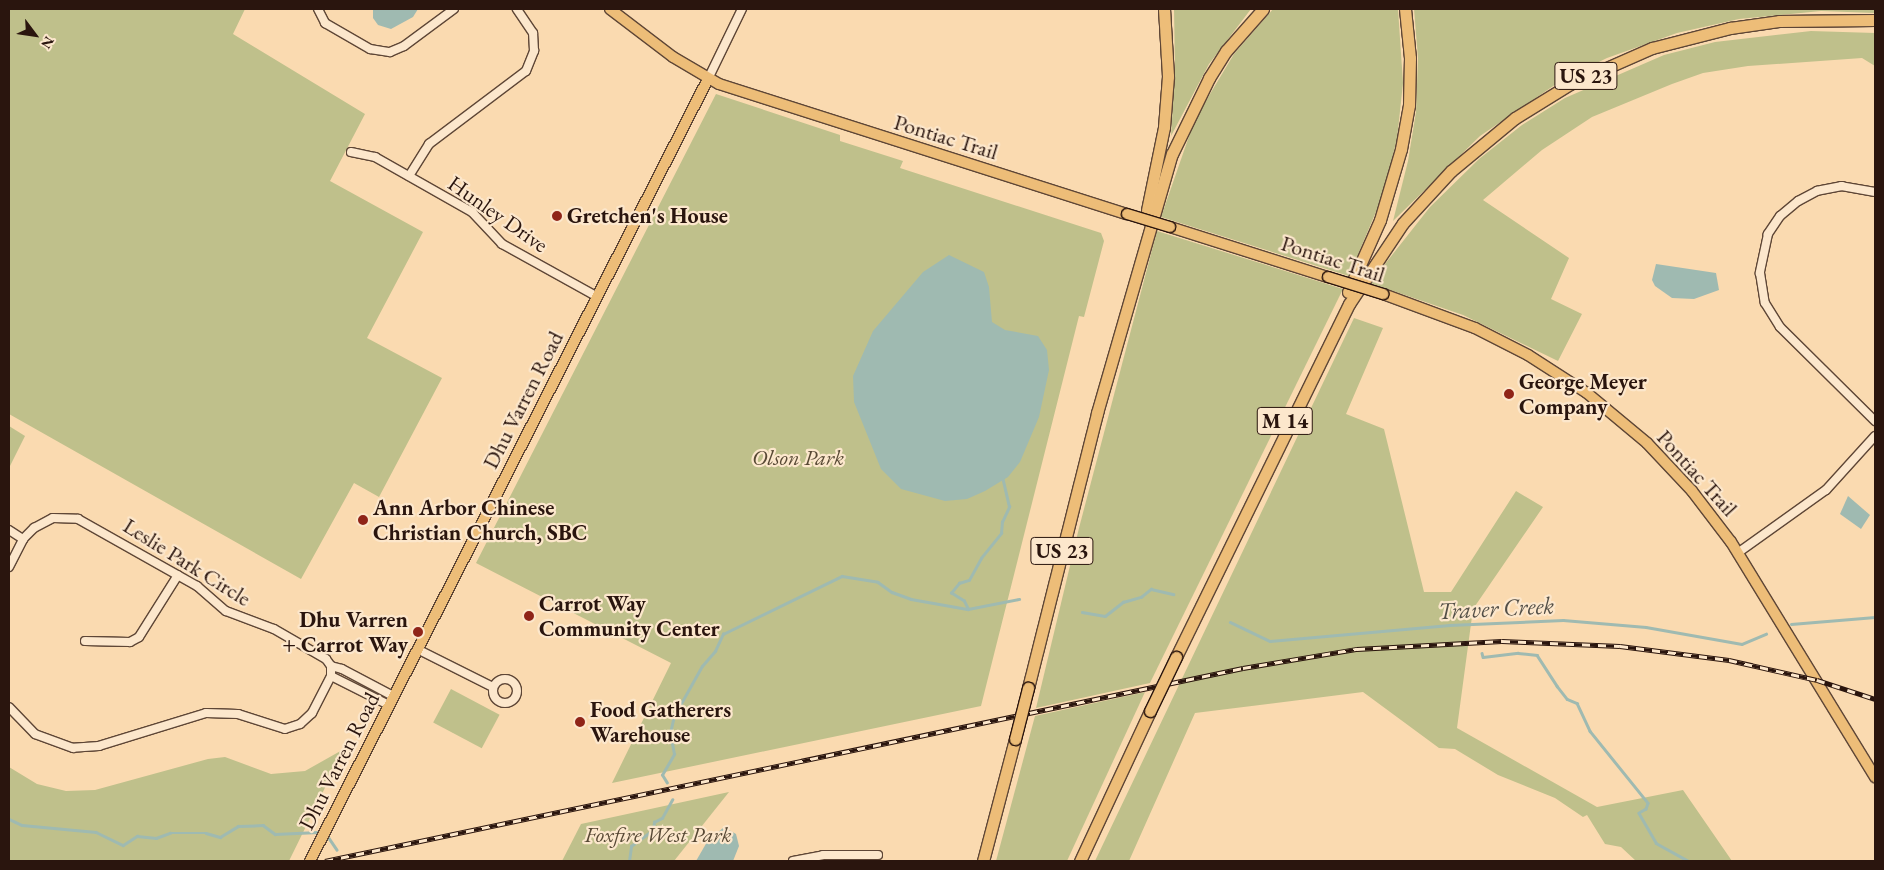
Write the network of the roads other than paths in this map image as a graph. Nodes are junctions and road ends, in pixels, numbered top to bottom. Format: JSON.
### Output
{"nodes":[{"id":1,"x":318,"y":9,"type":"edge"},
{"id":2,"x":454,"y":9,"type":"edge"},
{"id":3,"x":518,"y":9,"type":"edge"},
{"id":4,"x":610,"y":9,"type":"edge"},
{"id":5,"x":742,"y":9,"type":"edge"},
{"id":6,"x":1164,"y":9,"type":"edge"},
{"id":7,"x":1263,"y":9,"type":"edge"},
{"id":8,"x":1405,"y":9,"type":"edge"},
{"id":9,"x":1875,"y":20,"type":"edge"},
{"id":10,"x":708,"y":79,"type":"junction"},
{"id":11,"x":351,"y":152,"type":"dead end"},
{"id":12,"x":408,"y":176,"type":"junction"},
{"id":13,"x":1875,"y":192,"type":"edge"},
{"id":14,"x":596,"y":296,"type":"junction"},
{"id":15,"x":1098,"y":413,"type":"junction"},
{"id":16,"x":1875,"y":422,"type":"edge"},
{"id":17,"x":1875,"y":436,"type":"edge"},
{"id":18,"x":9,"y":530,"type":"edge"},
{"id":19,"x":23,"y":540,"type":"junction"},
{"id":20,"x":1231,"y":543,"type":"junction"},
{"id":21,"x":1739,"y":552,"type":"junction"},
{"id":22,"x":9,"y":567,"type":"edge"},
{"id":23,"x":178,"y":575,"type":"junction"},
{"id":24,"x":85,"y":641,"type":"dead end"},
{"id":25,"x":417,"y":649,"type":"junction"},
{"id":26,"x":331,"y":666,"type":"junction"},
{"id":27,"x":331,"y":676,"type":"junction"},
{"id":28,"x":358,"y":677,"type":"junction"},
{"id":29,"x":353,"y":686,"type":"junction"},
{"id":30,"x":493,"y":687,"type":"dead end"},
{"id":31,"x":391,"y":701,"type":"junction"},
{"id":32,"x":9,"y":706,"type":"edge"},
{"id":33,"x":1875,"y":777,"type":"edge"},
{"id":34,"x":878,"y":855,"type":"dead end"},
{"id":35,"x":310,"y":861,"type":"edge"},
{"id":36,"x":794,"y":861,"type":"edge"},
{"id":37,"x":984,"y":861,"type":"edge"},
{"id":38,"x":1080,"y":861,"type":"edge"}],
"edges":[{"from":1,"to":2,"type":"street"},
{"from":3,"to":12,"type":"street"},
{"from":4,"to":10,"type":"main road","name":"Pontiac Trail"},
{"from":5,"to":10,"type":"street","name":"Dhu Varren Road"},
{"from":6,"to":15,"type":"highway"},
{"from":7,"to":15,"type":"highway","number":"US 23"},
{"from":8,"to":20,"type":"highway","number":"M 14"},
{"from":9,"to":20,"type":"highway","number":"US 23"},
{"from":10,"to":14,"type":"main road","name":"Dhu Varren Road"},
{"from":10,"to":21,"type":"main road","name":"Pontiac Trail","bridge":true},
{"from":11,"to":12,"type":"street","name":"Hunley Drive"},
{"from":12,"to":14,"type":"street","name":"Hunley Drive"},
{"from":13,"to":16,"type":"street"},
{"from":14,"to":25,"type":"main road","name":"Dhu Varren Road"},
{"from":15,"to":37,"type":"highway","number":"US 23","bridge":true},
{"from":17,"to":21,"type":"street"},
{"from":18,"to":19,"type":"street"},
{"from":19,"to":22,"type":"street","name":"Leslie Park Circle"},
{"from":19,"to":23,"type":"street","name":"Leslie Park Circle"},
{"from":20,"to":38,"type":"highway","number":"US 23","bridge":true},
{"from":21,"to":33,"type":"main road","name":"Pontiac Trail"},
{"from":23,"to":24,"type":"street"},
{"from":23,"to":26,"type":"street","name":"Leslie Park Circle"},
{"from":25,"to":30,"type":"street"},
{"from":25,"to":31,"type":"main road","name":"Dhu Varren Road"},
{"from":26,"to":27,"type":"street"},
{"from":26,"to":28,"type":"street","name":"Leslie Park Circle"},
{"from":27,"to":29,"type":"street"},
{"from":27,"to":32,"type":"street"},
{"from":28,"to":29,"type":"street"},
{"from":28,"to":31,"type":"street","name":"Leslie Park Circle"},
{"from":29,"to":31,"type":"street"},
{"from":31,"to":35,"type":"main road","name":"Dhu Varren Road"},
{"from":34,"to":36,"type":"street"}]}
